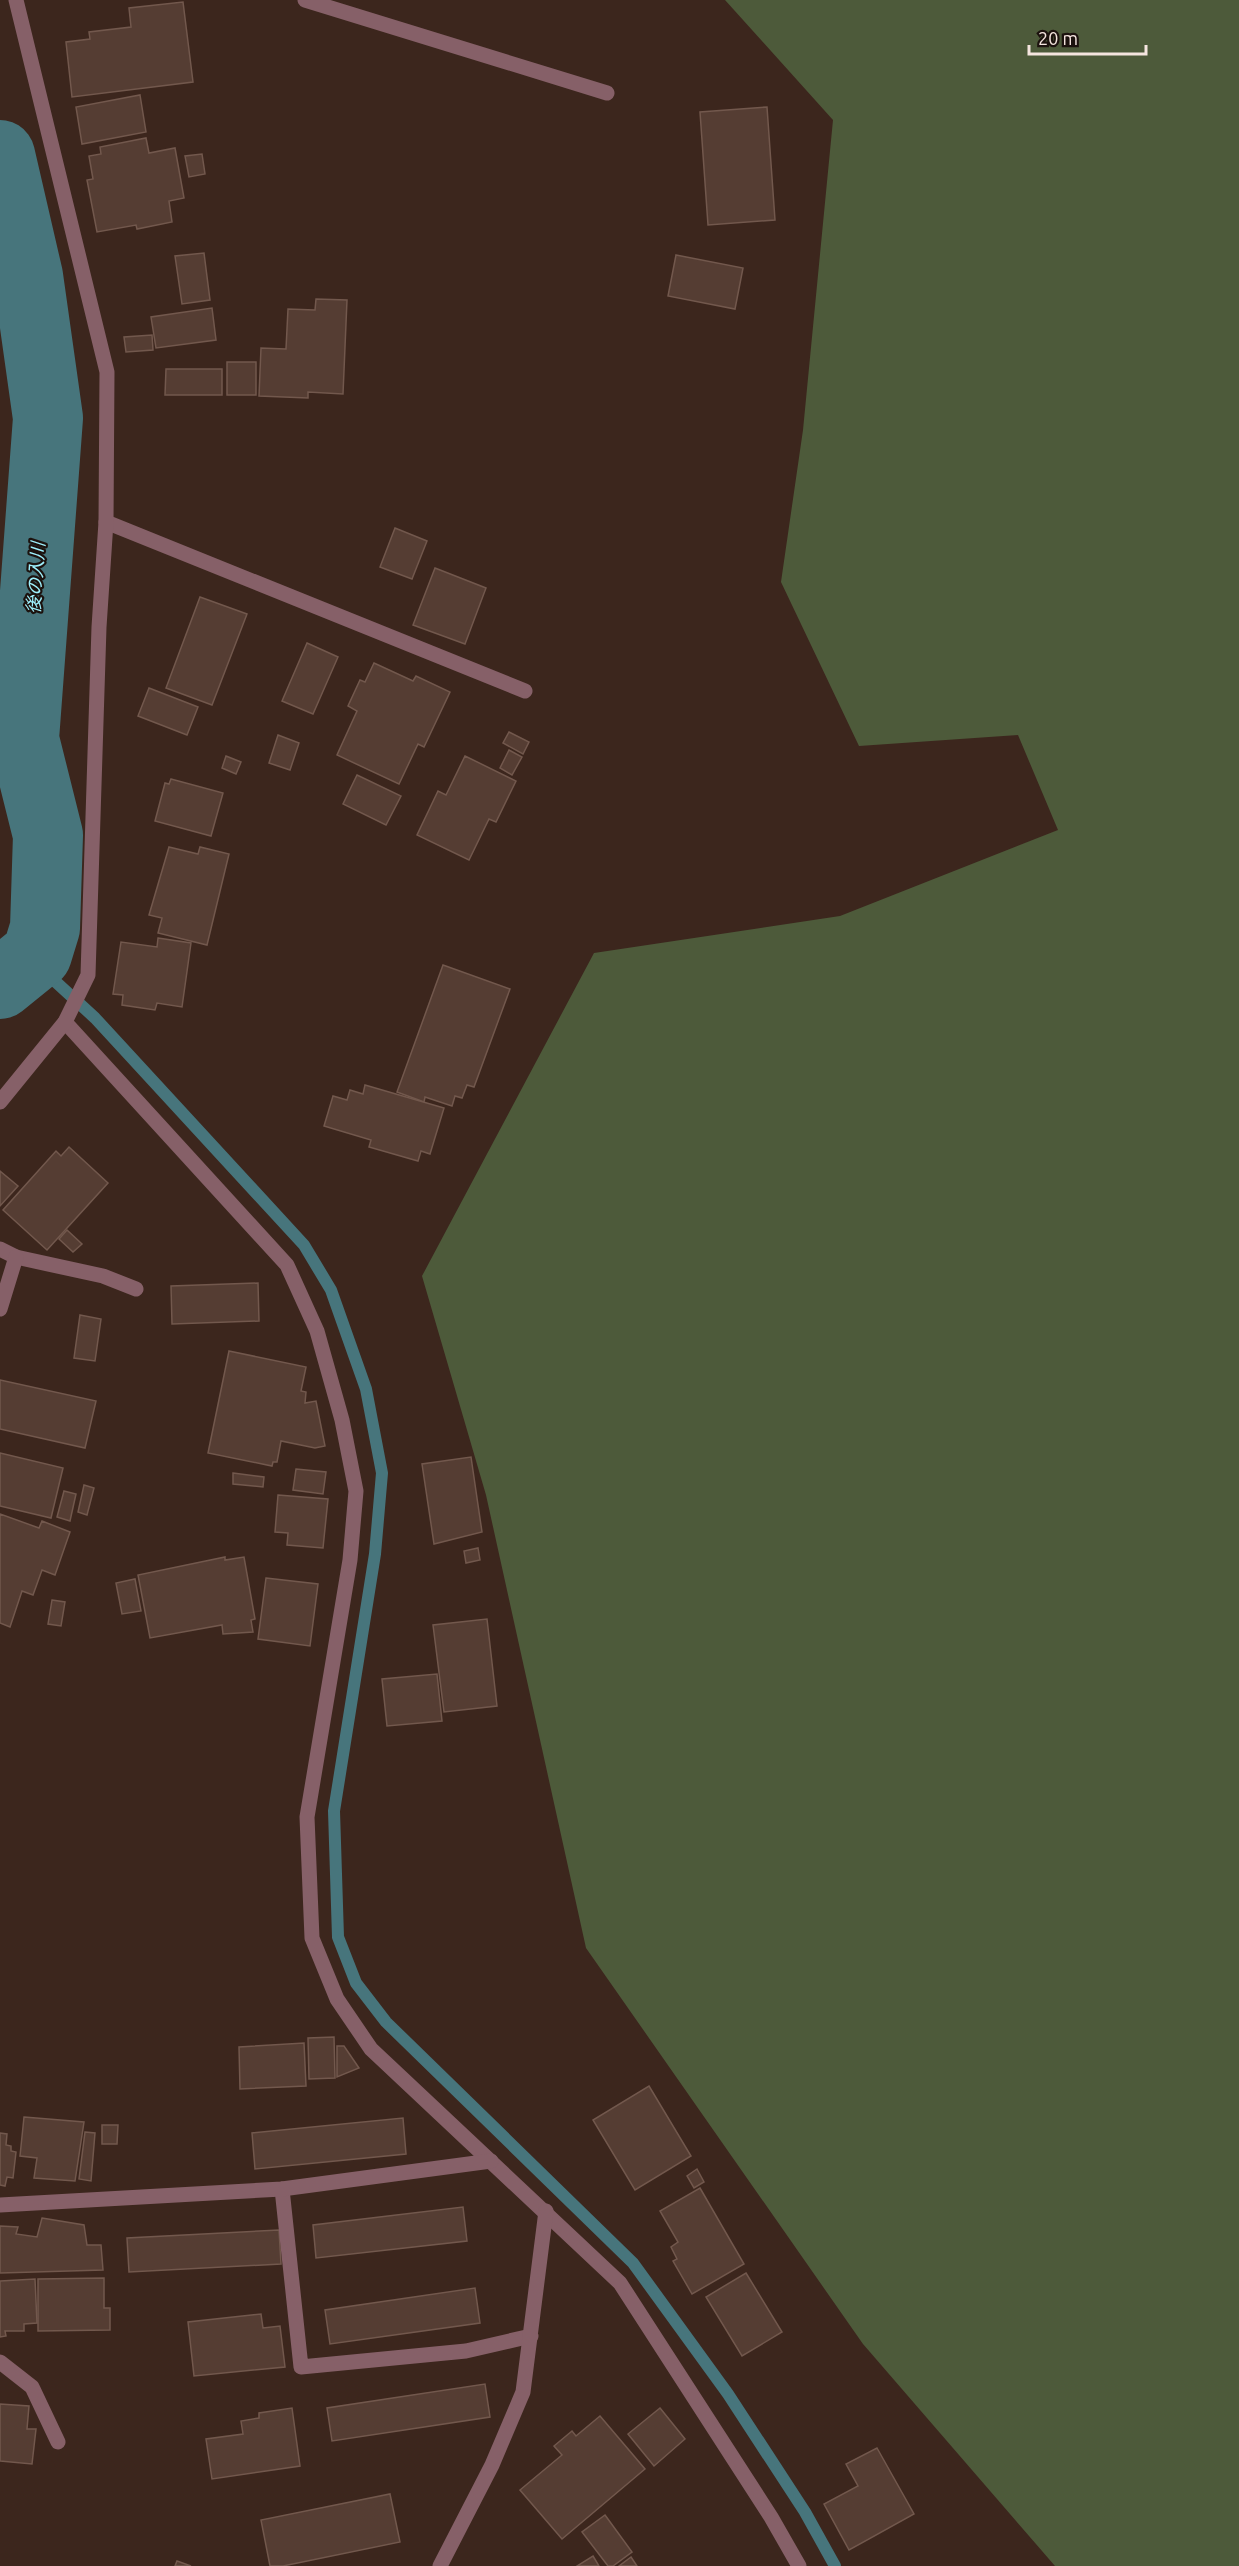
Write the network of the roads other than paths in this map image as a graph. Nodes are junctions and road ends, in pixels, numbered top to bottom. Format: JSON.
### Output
{"nodes":[{"id":1,"x":16,"y":0,"type":"edge"},
{"id":2,"x":305,"y":0,"type":"edge"},
{"id":3,"x":607,"y":93,"type":"dead end"},
{"id":4,"x":106,"y":522,"type":"junction"},
{"id":5,"x":525,"y":691,"type":"dead end"},
{"id":6,"x":68,"y":1016,"type":"junction"},
{"id":7,"x":0,"y":1102,"type":"edge"},
{"id":8,"x":0,"y":1249,"type":"edge"},
{"id":9,"x":16,"y":1257,"type":"junction"},
{"id":10,"x":136,"y":1289,"type":"dead end"},
{"id":11,"x":0,"y":1309,"type":"edge"},
{"id":12,"x":490,"y":2161,"type":"junction"},
{"id":13,"x":282,"y":2189,"type":"junction"},
{"id":14,"x":0,"y":2205,"type":"edge"},
{"id":15,"x":546,"y":2211,"type":"junction"},
{"id":16,"x":531,"y":2336,"type":"junction"},
{"id":17,"x":0,"y":2362,"type":"edge"},
{"id":18,"x":58,"y":2442,"type":"dead end"},
{"id":19,"x":440,"y":2566,"type":"edge"},
{"id":20,"x":799,"y":2566,"type":"edge"}],
"edges":[{"from":1,"to":4,"type":"street"},
{"from":2,"to":3,"type":"street"},
{"from":4,"to":5,"type":"street"},
{"from":4,"to":6,"type":"street"},
{"from":6,"to":7,"type":"street"},
{"from":6,"to":12,"type":"street"},
{"from":8,"to":9,"type":"street"},
{"from":9,"to":10,"type":"street"},
{"from":9,"to":11,"type":"street"},
{"from":12,"to":13,"type":"street"},
{"from":12,"to":15,"type":"street"},
{"from":13,"to":14,"type":"street"},
{"from":13,"to":16,"type":"street"},
{"from":15,"to":16,"type":"street"},
{"from":15,"to":20,"type":"street"},
{"from":16,"to":19,"type":"street"},
{"from":17,"to":18,"type":"street"}]}
